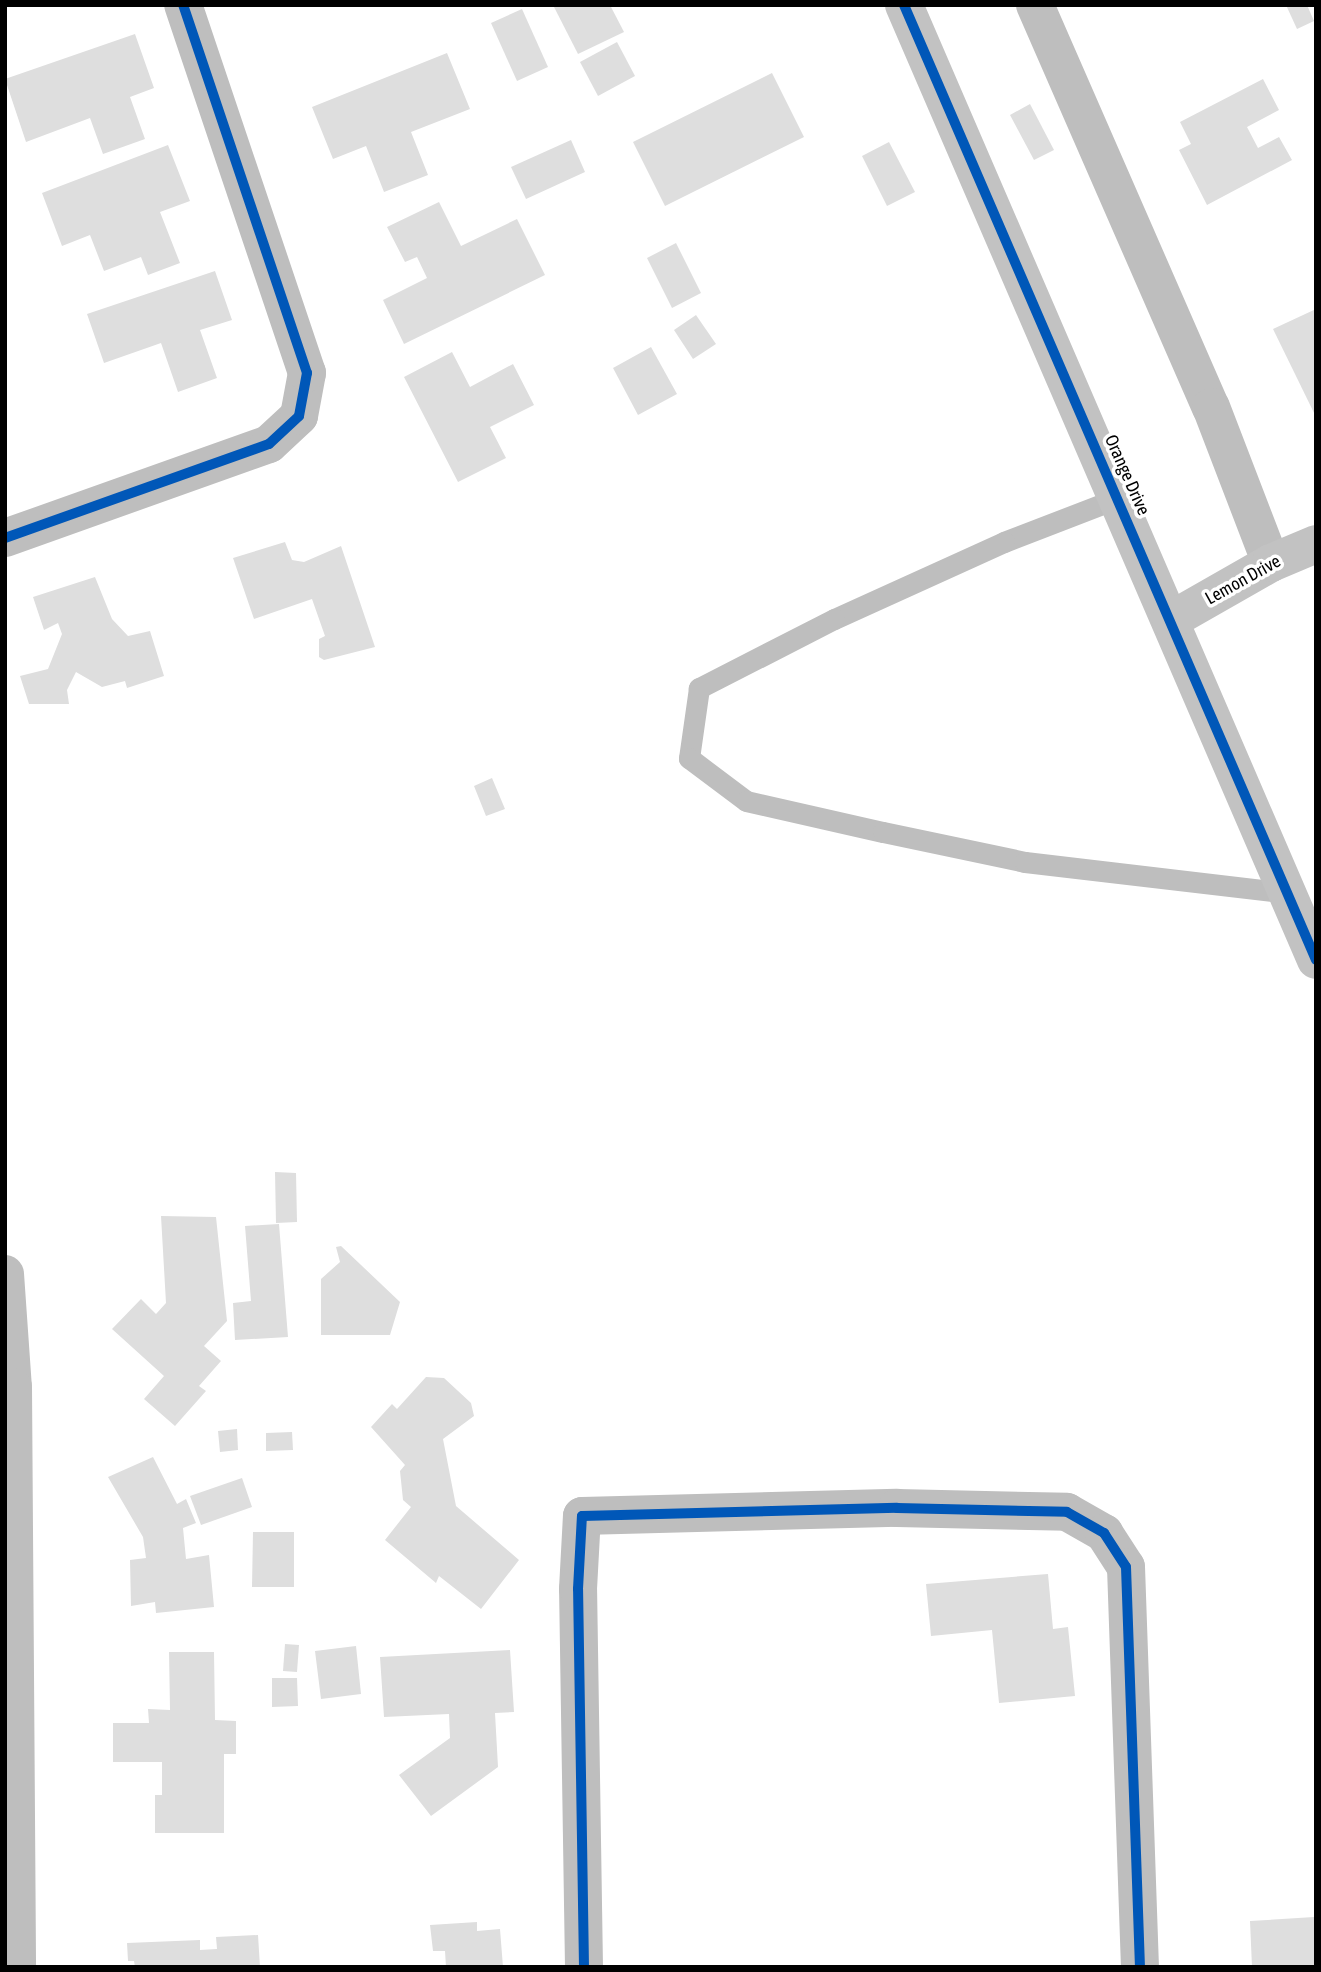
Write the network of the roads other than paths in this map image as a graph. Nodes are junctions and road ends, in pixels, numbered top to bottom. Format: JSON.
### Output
{"nodes":[{"id":1,"x":183,"y":5,"type":"edge"},
{"id":2,"x":904,"y":5,"type":"edge"},
{"id":3,"x":1035,"y":5,"type":"edge"},
{"id":4,"x":1118,"y":498,"type":"junction"},
{"id":5,"x":5,"y":538,"type":"edge"},
{"id":6,"x":1316,"y":544,"type":"edge"},
{"id":7,"x":1271,"y":563,"type":"junction"},
{"id":8,"x":1171,"y":620,"type":"junction"},
{"id":9,"x":1287,"y":893,"type":"junction"},
{"id":10,"x":1316,"y":960,"type":"edge"},
{"id":11,"x":5,"y":1274,"type":"edge"},
{"id":12,"x":11,"y":1710,"type":"edge"},
{"id":13,"x":18,"y":1967,"type":"edge"},
{"id":14,"x":584,"y":1967,"type":"edge"},
{"id":15,"x":1140,"y":1967,"type":"edge"}],
"edges":[{"from":1,"to":5,"type":"street"},
{"from":2,"to":4,"type":"street","name":"Orange Drive"},
{"from":3,"to":7,"type":"street"},
{"from":4,"to":8,"type":"street","name":"Orange Drive"},
{"from":4,"to":9,"type":"lane"},
{"from":6,"to":7,"type":"street","name":"Lemon Drive"},
{"from":7,"to":8,"type":"street","name":"Lemon Drive"},
{"from":8,"to":9,"type":"street","name":"Orange Drive"},
{"from":9,"to":10,"type":"street","name":"Orange Drive"},
{"from":11,"to":12,"type":"street"},
{"from":12,"to":13,"type":"street"},
{"from":14,"to":15,"type":"street"}]}
